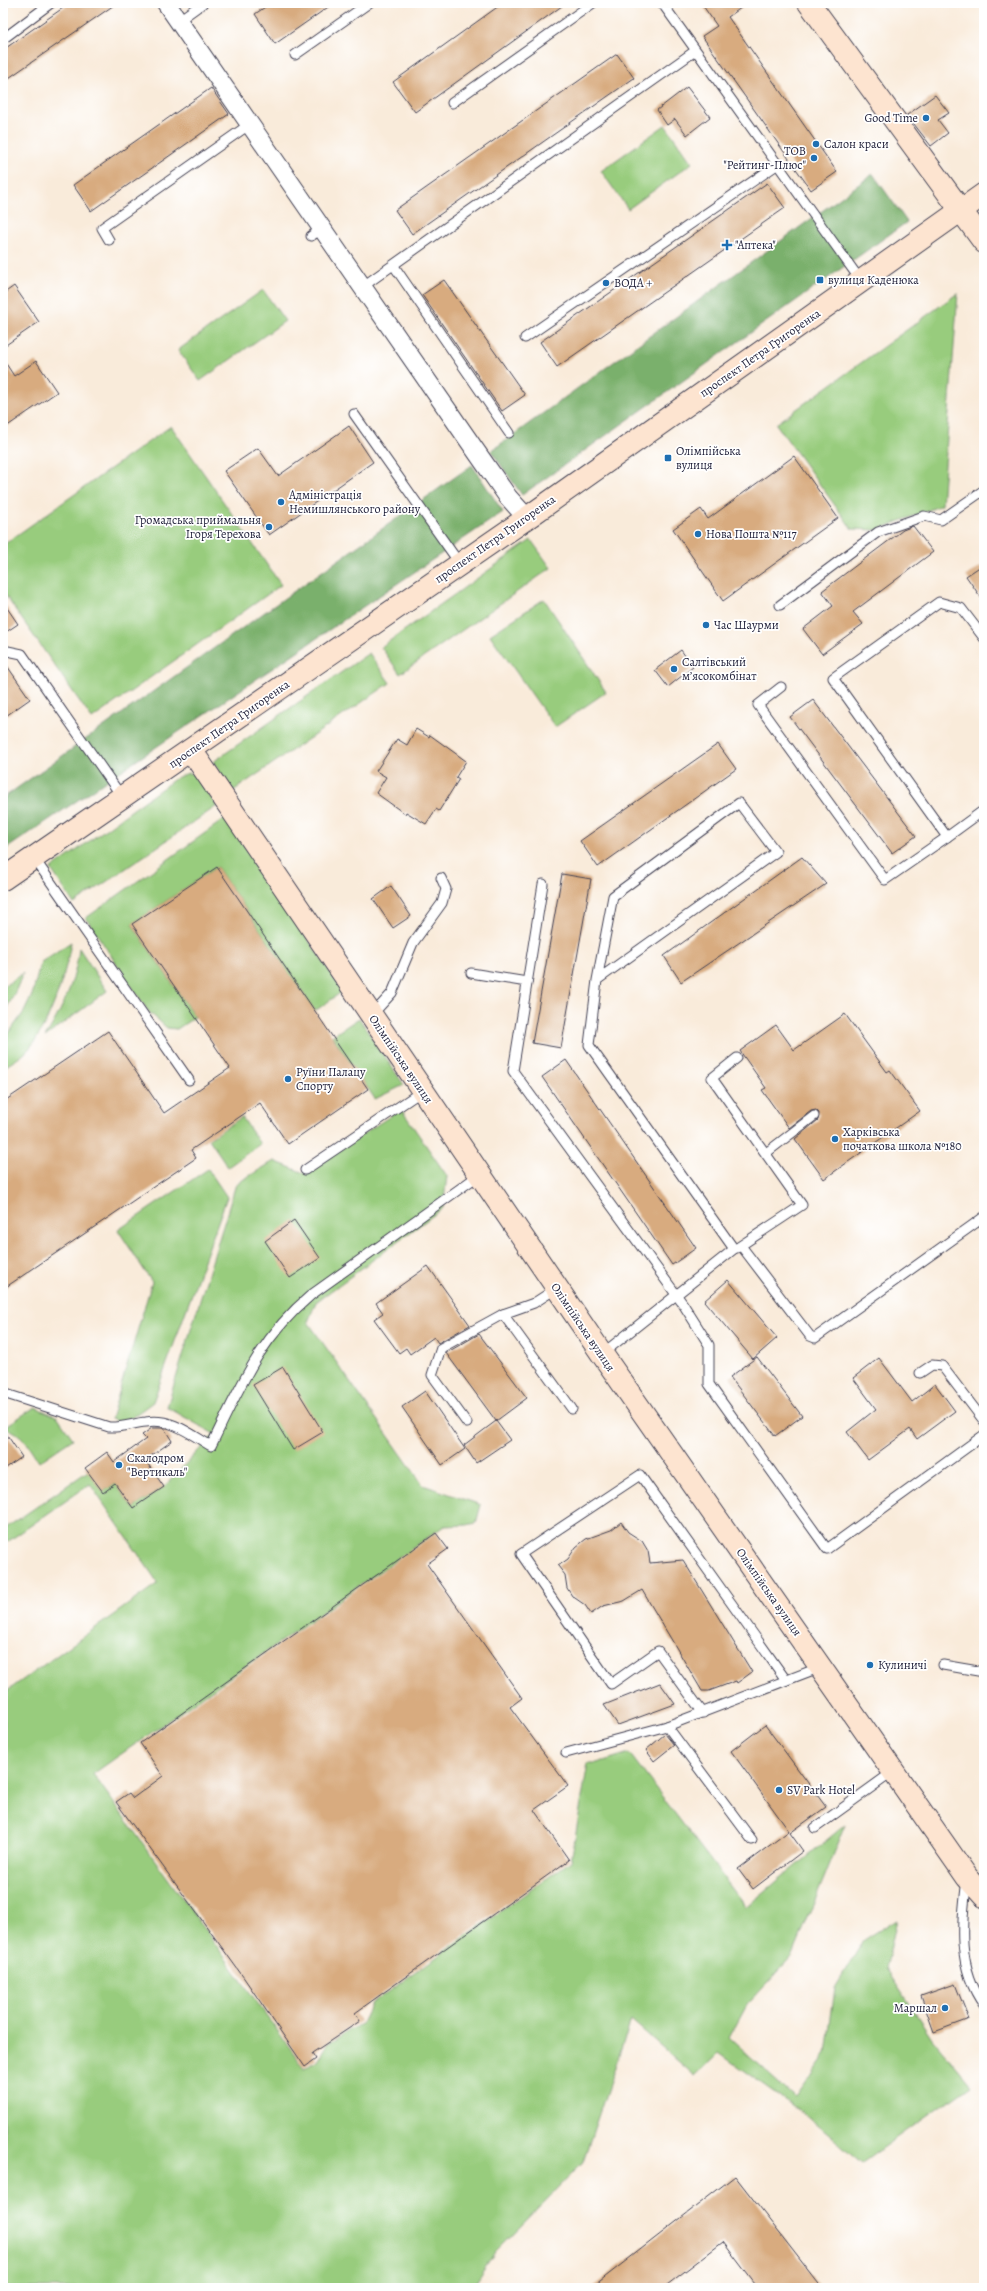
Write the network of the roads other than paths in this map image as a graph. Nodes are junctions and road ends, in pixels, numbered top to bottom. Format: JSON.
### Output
{"nodes":[{"id":1,"x":51,"y":3,"type":"edge"},
{"id":2,"x":166,"y":3,"type":"edge"},
{"id":3,"x":203,"y":3,"type":"edge"},
{"id":4,"x":369,"y":3,"type":"edge"},
{"id":5,"x":593,"y":3,"type":"edge"},
{"id":6,"x":662,"y":3,"type":"edge"},
{"id":7,"x":809,"y":3,"type":"edge"},
{"id":8,"x":178,"y":21,"type":"junction"},
{"id":9,"x":3,"y":38,"type":"edge"},
{"id":10,"x":695,"y":51,"type":"junction"},
{"id":11,"x":295,"y":55,"type":"dead end"},
{"id":12,"x":452,"y":103,"type":"dead end"},
{"id":13,"x":250,"y":124,"type":"junction"},
{"id":14,"x":778,"y":164,"type":"junction"},
{"id":15,"x":984,"y":194,"type":"edge"},
{"id":16,"x":961,"y":210,"type":"junction"},
{"id":17,"x":110,"y":240,"type":"dead end"},
{"id":18,"x":984,"y":242,"type":"edge"},
{"id":19,"x":394,"y":266,"type":"junction"},
{"id":20,"x":862,"y":281,"type":"junction"},
{"id":21,"x":362,"y":287,"type":"junction"},
{"id":22,"x":525,"y":338,"type":"dead end"},
{"id":23,"x":354,"y":414,"type":"dead end"},
{"id":24,"x":509,"y":433,"type":"dead end"},
{"id":25,"x":984,"y":490,"type":"edge"},
{"id":26,"x":526,"y":518,"type":"junction"},
{"id":27,"x":460,"y":564,"type":"junction"},
{"id":28,"x":780,"y":605,"type":"dead end"},
{"id":29,"x":984,"y":638,"type":"edge"},
{"id":30,"x":3,"y":650,"type":"edge"},
{"id":31,"x":781,"y":687,"type":"dead end"},
{"id":32,"x":191,"y":750,"type":"junction"},
{"id":33,"x":122,"y":798,"type":"junction"},
{"id":34,"x":984,"y":810,"type":"edge"},
{"id":35,"x":946,"y":837,"type":"junction"},
{"id":36,"x":34,"y":858,"type":"junction"},
{"id":37,"x":441,"y":878,"type":"dead end"},
{"id":38,"x":3,"y":879,"type":"edge"},
{"id":39,"x":543,"y":884,"type":"dead end"},
{"id":40,"x":471,"y":973,"type":"dead end"},
{"id":41,"x":597,"y":980,"type":"junction"},
{"id":42,"x":527,"y":982,"type":"junction"},
{"id":43,"x":371,"y":1016,"type":"junction"},
{"id":44,"x":737,"y":1058,"type":"dead end"},
{"id":45,"x":189,"y":1080,"type":"dead end"},
{"id":46,"x":422,"y":1091,"type":"junction"},
{"id":47,"x":814,"y":1116,"type":"dead end"},
{"id":48,"x":766,"y":1153,"type":"junction"},
{"id":49,"x":305,"y":1170,"type":"dead end"},
{"id":50,"x":479,"y":1175,"type":"junction"},
{"id":51,"x":984,"y":1217,"type":"edge"},
{"id":52,"x":738,"y":1248,"type":"junction"},
{"id":53,"x":557,"y":1288,"type":"junction"},
{"id":54,"x":677,"y":1295,"type":"junction"},
{"id":55,"x":503,"y":1314,"type":"junction"},
{"id":56,"x":602,"y":1354,"type":"junction"},
{"id":57,"x":920,"y":1372,"type":"dead end"},
{"id":58,"x":3,"y":1393,"type":"edge"},
{"id":59,"x":572,"y":1409,"type":"dead end"},
{"id":60,"x":984,"y":1421,"type":"edge"},
{"id":61,"x":467,"y":1424,"type":"dead end"},
{"id":62,"x":984,"y":1435,"type":"edge"},
{"id":63,"x":943,"y":1665,"type":"dead end"},
{"id":64,"x":822,"y":1667,"type":"junction"},
{"id":65,"x":984,"y":1672,"type":"edge"},
{"id":66,"x":786,"y":1680,"type":"junction"},
{"id":67,"x":703,"y":1713,"type":"junction"},
{"id":68,"x":667,"y":1726,"type":"junction"},
{"id":69,"x":566,"y":1753,"type":"dead end"},
{"id":70,"x":894,"y":1771,"type":"junction"},
{"id":71,"x":815,"y":1828,"type":"dead end"},
{"id":72,"x":752,"y":1840,"type":"dead end"},
{"id":73,"x":967,"y":1877,"type":"junction"},
{"id":74,"x":984,"y":1896,"type":"edge"},
{"id":75,"x":984,"y":2005,"type":"edge"}],
"edges":[{"from":1,"to":9,"type":"lane"},
{"from":2,"to":8,"type":"street"},
{"from":3,"to":8,"type":"lane"},
{"from":4,"to":11,"type":"lane"},
{"from":5,"to":12,"type":"lane"},
{"from":6,"to":10,"type":"lane"},
{"from":7,"to":16,"type":"street"},
{"from":8,"to":13,"type":"street"},
{"from":10,"to":14,"type":"lane"},
{"from":10,"to":19,"type":"lane"},
{"from":13,"to":17,"type":"lane"},
{"from":13,"to":21,"type":"street"},
{"from":14,"to":20,"type":"lane"},
{"from":14,"to":22,"type":"lane"},
{"from":15,"to":16,"type":"street","name":"проспект Петра Григоренка"},
{"from":16,"to":18,"type":"street"},
{"from":16,"to":20,"type":"street","name":"проспект Петра Григоренка"},
{"from":19,"to":21,"type":"lane"},
{"from":19,"to":24,"type":"lane"},
{"from":20,"to":26,"type":"street","name":"проспект Петра Григоренка"},
{"from":21,"to":26,"type":"street"},
{"from":23,"to":27,"type":"lane"},
{"from":25,"to":28,"type":"lane"},
{"from":26,"to":27,"type":"street","name":"проспект Петра Григоренка"},
{"from":27,"to":32,"type":"street","name":"проспект Петра Григоренка"},
{"from":29,"to":35,"type":"lane"},
{"from":30,"to":33,"type":"lane"},
{"from":31,"to":35,"type":"lane"},
{"from":32,"to":33,"type":"street","name":"проспект Петра Григоренка"},
{"from":32,"to":43,"type":"street","name":"Олімпійська вулиця"},
{"from":33,"to":36,"type":"street","name":"проспект Петра Григоренка"},
{"from":34,"to":35,"type":"lane"},
{"from":36,"to":38,"type":"street","name":"проспект Петра Григоренка"},
{"from":36,"to":45,"type":"lane"},
{"from":37,"to":43,"type":"lane"},
{"from":39,"to":42,"type":"lane"},
{"from":40,"to":42,"type":"lane"},
{"from":41,"to":41,"type":"lane"},
{"from":41,"to":52,"type":"lane"},
{"from":42,"to":54,"type":"lane"},
{"from":43,"to":46,"type":"street","name":"Олімпійська вулиця"},
{"from":44,"to":48,"type":"lane"},
{"from":46,"to":49,"type":"lane"},
{"from":46,"to":50,"type":"street","name":"Олімпійська вулиця"},
{"from":47,"to":48,"type":"lane"},
{"from":48,"to":52,"type":"lane"},
{"from":50,"to":53,"type":"street","name":"Олімпійська вулиця"},
{"from":50,"to":58,"type":"lane"},
{"from":51,"to":52,"type":"lane"},
{"from":52,"to":54,"type":"lane"},
{"from":53,"to":55,"type":"lane"},
{"from":53,"to":56,"type":"street","name":"Олімпійська вулиця"},
{"from":54,"to":56,"type":"lane"},
{"from":54,"to":62,"type":"lane"},
{"from":55,"to":59,"type":"lane"},
{"from":55,"to":61,"type":"lane"},
{"from":56,"to":64,"type":"street","name":"Олімпійська вулиця"},
{"from":57,"to":60,"type":"lane"},
{"from":63,"to":65,"type":"lane"},
{"from":64,"to":66,"type":"lane"},
{"from":64,"to":70,"type":"street","name":"Олімпійська вулиця"},
{"from":66,"to":67,"type":"lane"},
{"from":66,"to":67,"type":"lane"},
{"from":67,"to":68,"type":"lane"},
{"from":68,"to":69,"type":"lane"},
{"from":68,"to":72,"type":"lane"},
{"from":70,"to":71,"type":"lane"},
{"from":70,"to":73,"type":"street","name":"Олімпійська вулиця"},
{"from":73,"to":74,"type":"street","name":"Олімпійська вулиця"},
{"from":73,"to":75,"type":"lane"}]}
